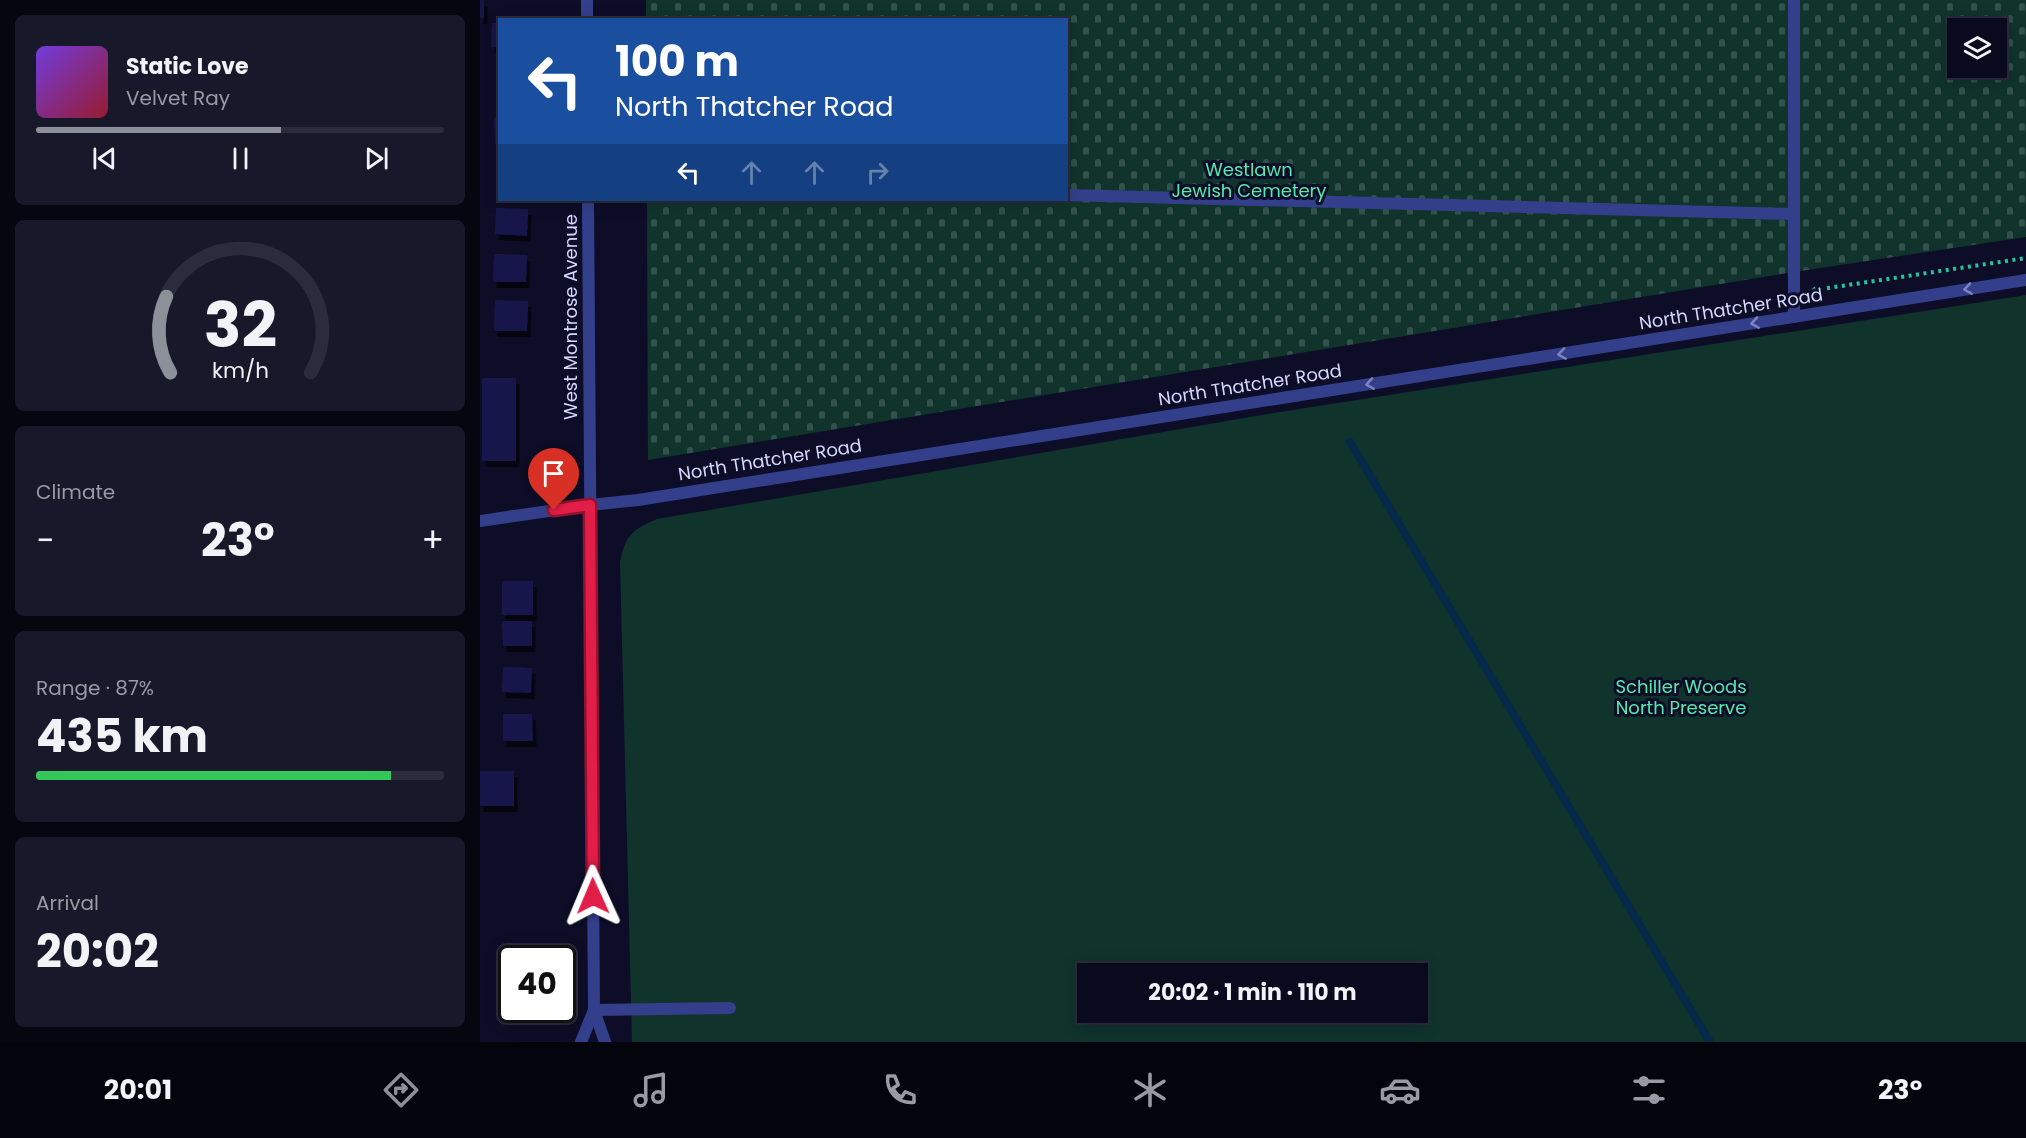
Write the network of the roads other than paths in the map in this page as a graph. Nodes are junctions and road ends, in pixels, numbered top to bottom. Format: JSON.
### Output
{"nodes":[{"id":1,"x":587,"y":0,"type":"edge"},
{"id":2,"x":1794,"y":0,"type":"edge"},
{"id":3,"x":587,"y":18,"type":"edge"},
{"id":4,"x":1068,"y":195,"type":"edge"},
{"id":5,"x":588,"y":201,"type":"edge"},
{"id":6,"x":1794,"y":214,"type":"junction"},
{"id":7,"x":2026,"y":280,"type":"edge"},
{"id":8,"x":1794,"y":317,"type":"junction"},
{"id":9,"x":590,"y":505,"type":"junction"},
{"id":10,"x":480,"y":521,"type":"edge"},
{"id":11,"x":730,"y":1008,"type":"dead end"},
{"id":12,"x":594,"y":1010,"type":"junction"},
{"id":13,"x":581,"y":1042,"type":"edge"},
{"id":14,"x":605,"y":1042,"type":"edge"}],
"edges":[{"from":1,"to":3,"type":"street"},
{"from":2,"to":6,"type":"street"},
{"from":4,"to":6,"type":"street"},
{"from":5,"to":9,"type":"street","name":"West Montrose Avenue"},
{"from":6,"to":8,"type":"street"},
{"from":7,"to":8,"type":"street","name":"North Thatcher Road","one_way":true},
{"from":8,"to":9,"type":"street","name":"North Thatcher Road","one_way":true},
{"from":9,"to":10,"type":"street","name":"North Thatcher Road"},
{"from":9,"to":12,"type":"street","name":"West Montrose Avenue"},
{"from":11,"to":12,"type":"street"},
{"from":12,"to":13,"type":"street","name":"West Montrose Avenue"},
{"from":12,"to":14,"type":"street","name":"West Montrose Avenue"}]}
